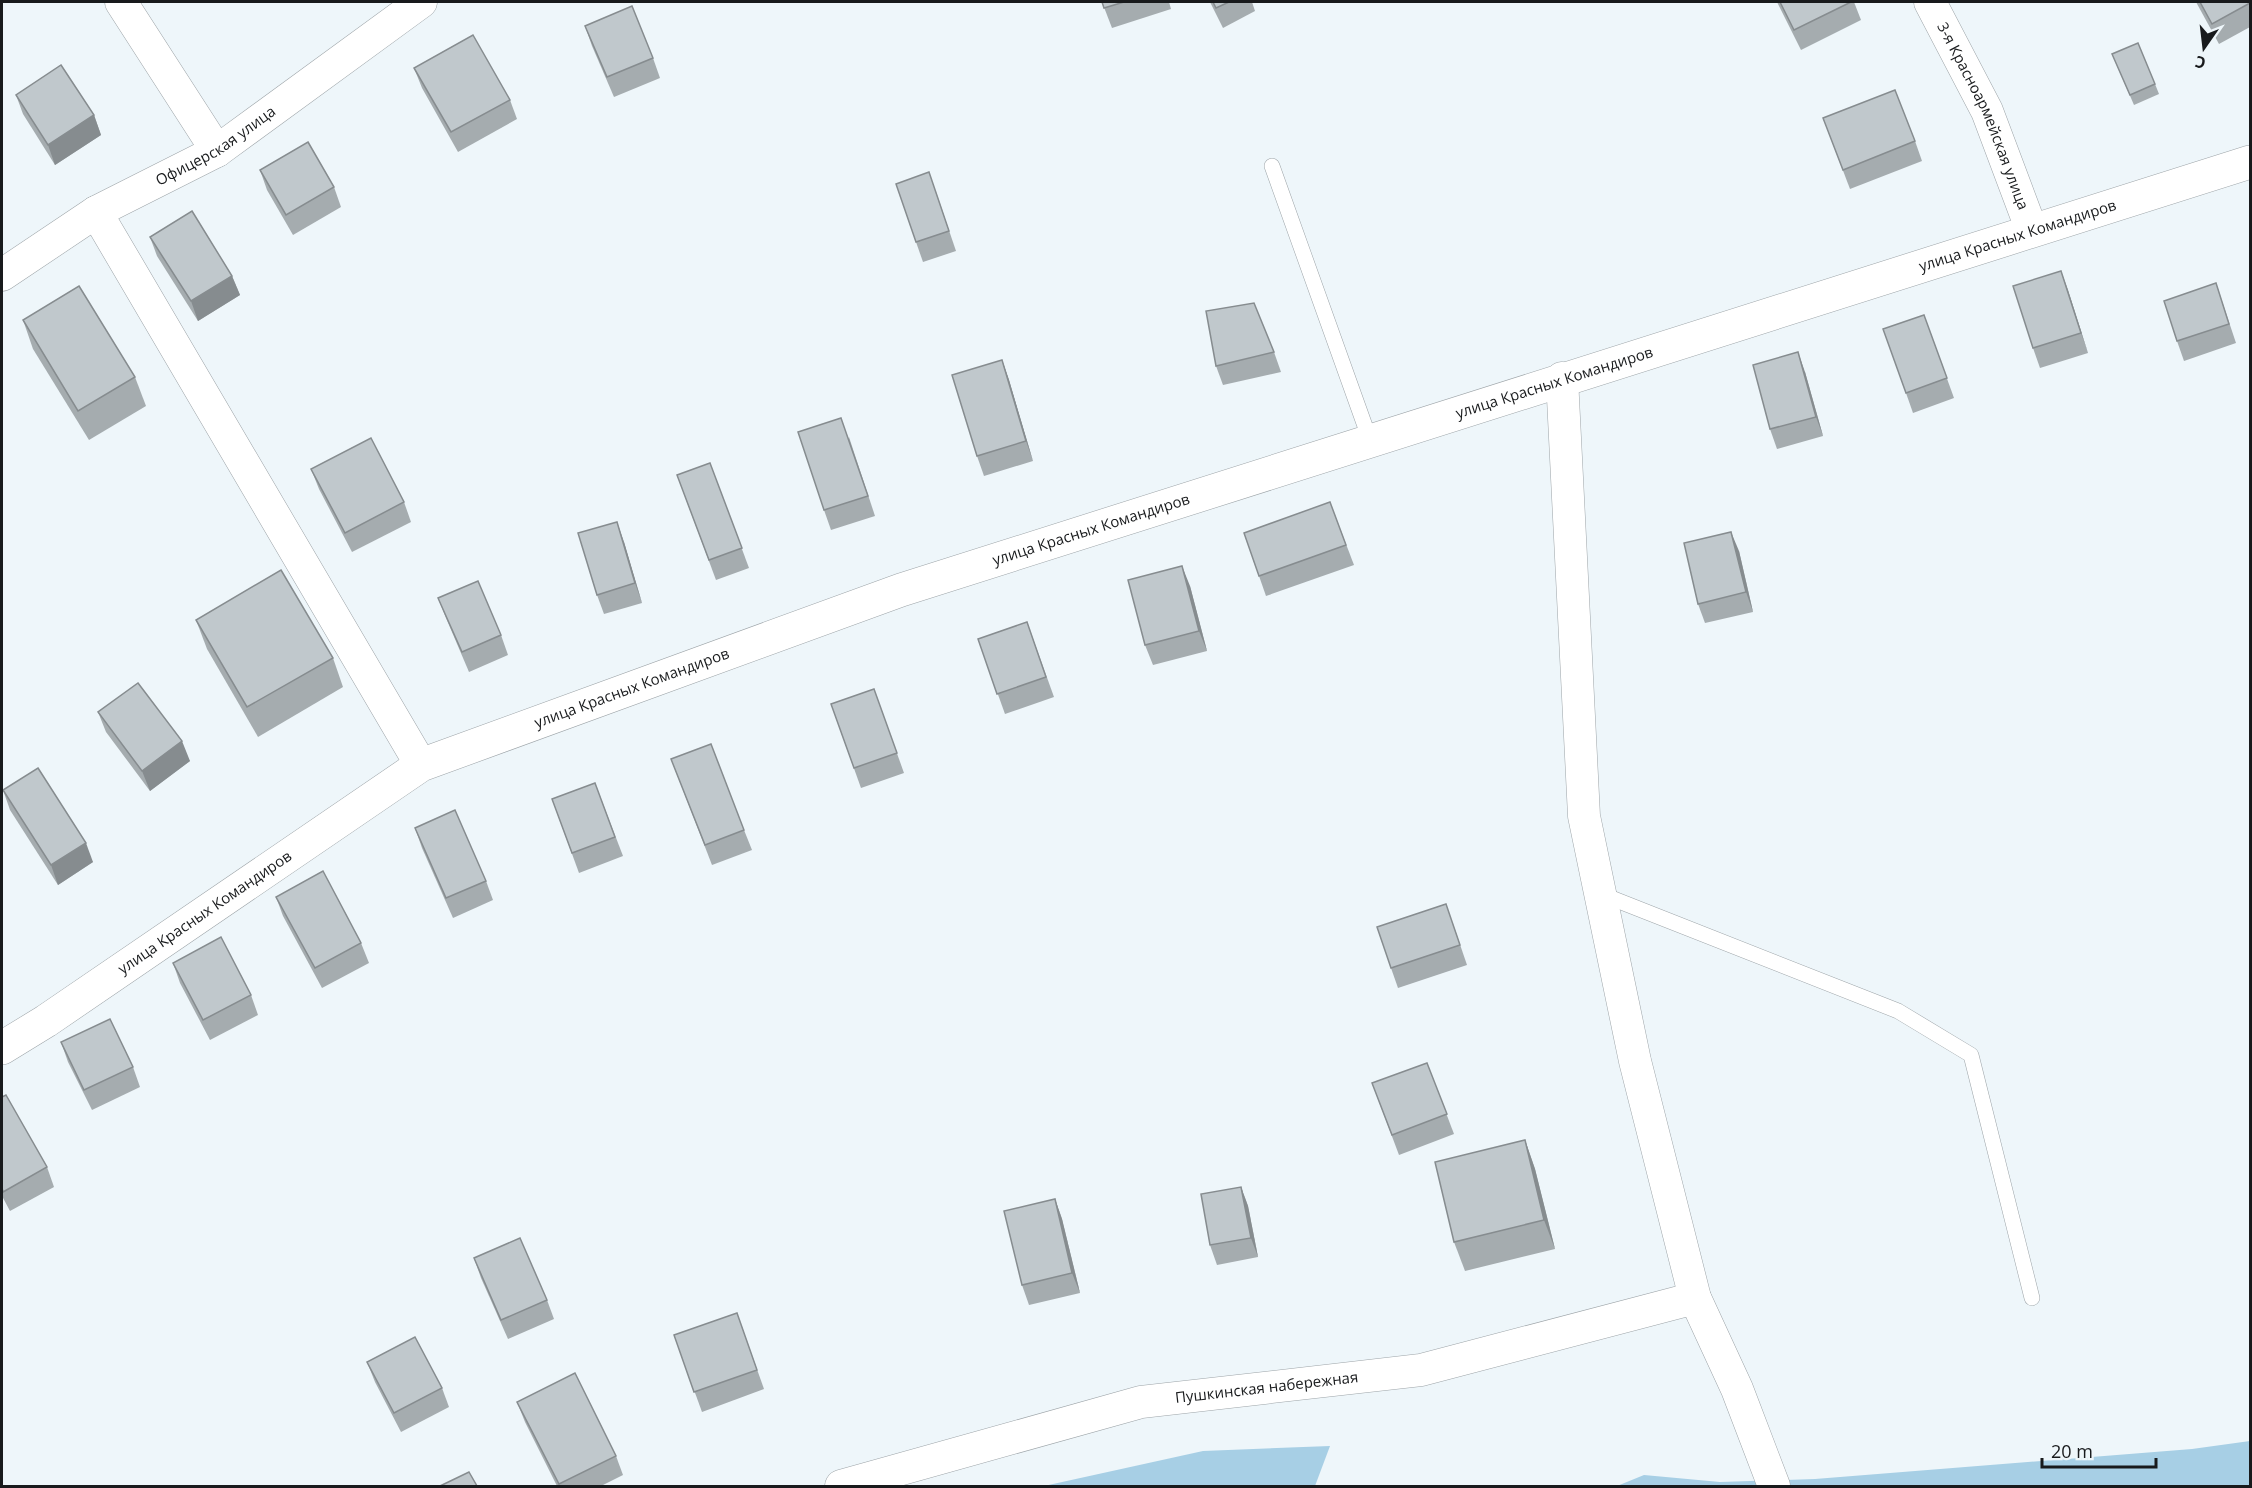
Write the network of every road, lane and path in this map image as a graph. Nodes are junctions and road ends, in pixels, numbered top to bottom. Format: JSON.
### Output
{"nodes":[{"id":1,"x":122,"y":2,"type":"edge"},
{"id":2,"x":421,"y":2,"type":"edge"},
{"id":3,"x":1930,"y":2,"type":"edge"},
{"id":4,"x":217,"y":151,"type":"junction"},
{"id":5,"x":2250,"y":162,"type":"edge"},
{"id":6,"x":1272,"y":165,"type":"dead end"},
{"id":7,"x":96,"y":212,"type":"junction"},
{"id":8,"x":2032,"y":231,"type":"junction"},
{"id":9,"x":2,"y":275,"type":"edge"},
{"id":10,"x":1562,"y":378,"type":"junction"},
{"id":11,"x":1370,"y":440,"type":"junction"},
{"id":12,"x":421,"y":765,"type":"junction"},
{"id":13,"x":1601,"y":894,"type":"junction"},
{"id":14,"x":2,"y":1048,"type":"edge"},
{"id":15,"x":1695,"y":1298,"type":"junction"},
{"id":16,"x":2032,"y":1298,"type":"dead end"},
{"id":17,"x":841,"y":1486,"type":"edge"},
{"id":18,"x":1774,"y":1486,"type":"edge"}],
"edges":[{"from":1,"to":4,"type":"street"},
{"from":2,"to":4,"type":"street","name":"Офицерская улица"},
{"from":3,"to":8,"type":"street","name":"3-я Красноармейская улица"},
{"from":4,"to":7,"type":"street","name":"Офицерская улица"},
{"from":5,"to":8,"type":"street","name":"улица Красных Командиров"},
{"from":6,"to":11,"type":"lane"},
{"from":7,"to":9,"type":"street","name":"Офицерская улица"},
{"from":7,"to":12,"type":"street"},
{"from":8,"to":10,"type":"street","name":"улица Красных Командиров"},
{"from":10,"to":11,"type":"street","name":"улица Красных Командиров"},
{"from":10,"to":13,"type":"street"},
{"from":11,"to":12,"type":"street","name":"улица Красных Командиров"},
{"from":12,"to":14,"type":"street","name":"улица Красных Командиров"},
{"from":13,"to":15,"type":"street"},
{"from":13,"to":16,"type":"lane"},
{"from":15,"to":17,"type":"street","name":"Пушкинская набережная"},
{"from":15,"to":18,"type":"street"}]}
